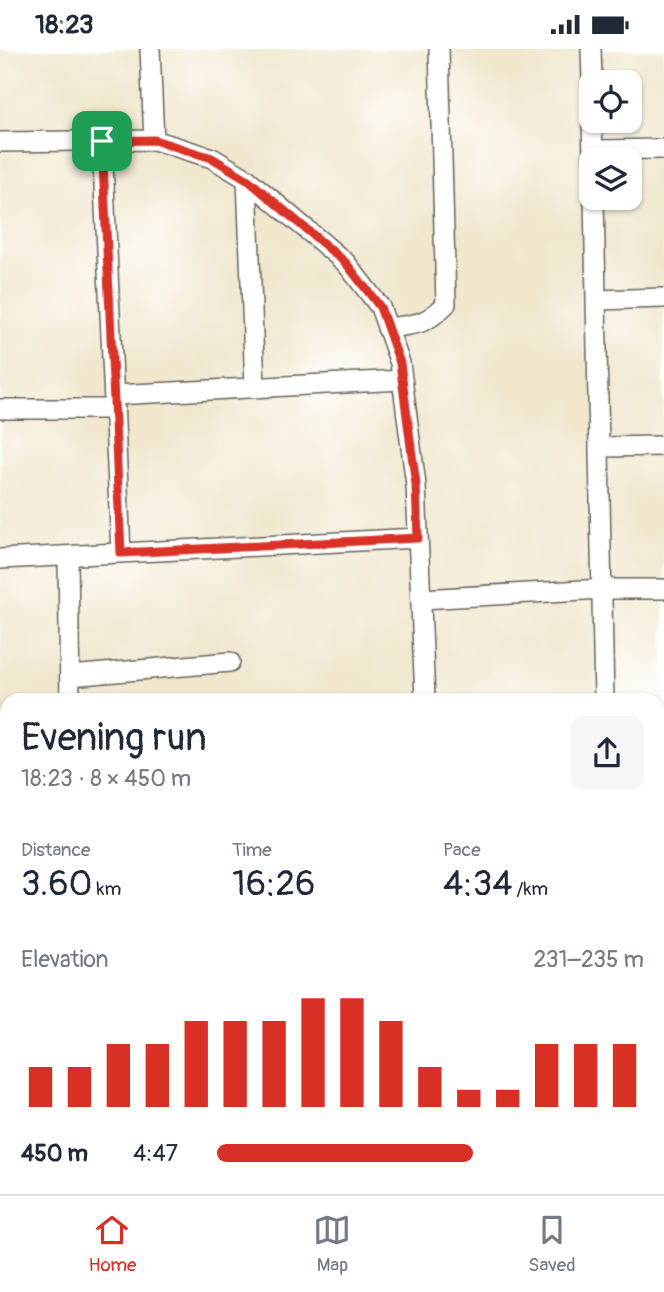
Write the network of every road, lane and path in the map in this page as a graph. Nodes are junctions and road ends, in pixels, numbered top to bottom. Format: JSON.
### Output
{"nodes":[{"id":1,"x":150,"y":49,"type":"edge"},
{"id":2,"x":439,"y":49,"type":"edge"},
{"id":3,"x":591,"y":49,"type":"edge"},
{"id":4,"x":592,"y":70,"type":"edge"},
{"id":5,"x":154,"y":140,"type":"junction"},
{"id":6,"x":102,"y":141,"type":"junction"},
{"id":7,"x":0,"y":142,"type":"edge"},
{"id":8,"x":664,"y":149,"type":"edge"},
{"id":9,"x":642,"y":151,"type":"edge"},
{"id":10,"x":247,"y":179,"type":"junction"},
{"id":11,"x":594,"y":210,"type":"edge"},
{"id":12,"x":664,"y":298,"type":"edge"},
{"id":13,"x":596,"y":300,"type":"junction"},
{"id":14,"x":387,"y":328,"type":"junction"},
{"id":15,"x":402,"y":380,"type":"junction"},
{"id":16,"x":255,"y":388,"type":"junction"},
{"id":17,"x":115,"y":402,"type":"junction"},
{"id":18,"x":0,"y":409,"type":"edge"},
{"id":19,"x":664,"y":446,"type":"edge"},
{"id":20,"x":599,"y":447,"type":"junction"},
{"id":21,"x":418,"y":538,"type":"junction"},
{"id":22,"x":121,"y":553,"type":"junction"},
{"id":23,"x":68,"y":556,"type":"junction"},
{"id":24,"x":0,"y":559,"type":"edge"},
{"id":25,"x":602,"y":589,"type":"junction"},
{"id":26,"x":664,"y":589,"type":"edge"},
{"id":27,"x":421,"y":599,"type":"junction"},
{"id":28,"x":230,"y":662,"type":"dead end"},
{"id":29,"x":68,"y":689,"type":"edge"},
{"id":30,"x":425,"y":693,"type":"edge"},
{"id":31,"x":604,"y":693,"type":"edge"}],
"edges":[{"from":1,"to":5,"type":"street"},
{"from":2,"to":14,"type":"street"},
{"from":3,"to":4,"type":"street"},
{"from":5,"to":6,"type":"street"},
{"from":5,"to":10,"type":"street"},
{"from":6,"to":7,"type":"street"},
{"from":6,"to":17,"type":"street"},
{"from":8,"to":9,"type":"street"},
{"from":10,"to":14,"type":"street"},
{"from":10,"to":16,"type":"street"},
{"from":11,"to":13,"type":"street"},
{"from":12,"to":13,"type":"street"},
{"from":13,"to":20,"type":"street"},
{"from":14,"to":15,"type":"street"},
{"from":15,"to":16,"type":"street"},
{"from":15,"to":21,"type":"street"},
{"from":16,"to":17,"type":"street"},
{"from":17,"to":18,"type":"street"},
{"from":17,"to":22,"type":"street"},
{"from":19,"to":20,"type":"street"},
{"from":20,"to":25,"type":"street"},
{"from":21,"to":22,"type":"street"},
{"from":21,"to":27,"type":"street"},
{"from":22,"to":23,"type":"street"},
{"from":23,"to":24,"type":"street"},
{"from":23,"to":29,"type":"street"},
{"from":25,"to":26,"type":"street"},
{"from":25,"to":27,"type":"street"},
{"from":25,"to":31,"type":"street"},
{"from":27,"to":30,"type":"street"},
{"from":28,"to":29,"type":"street"}]}
